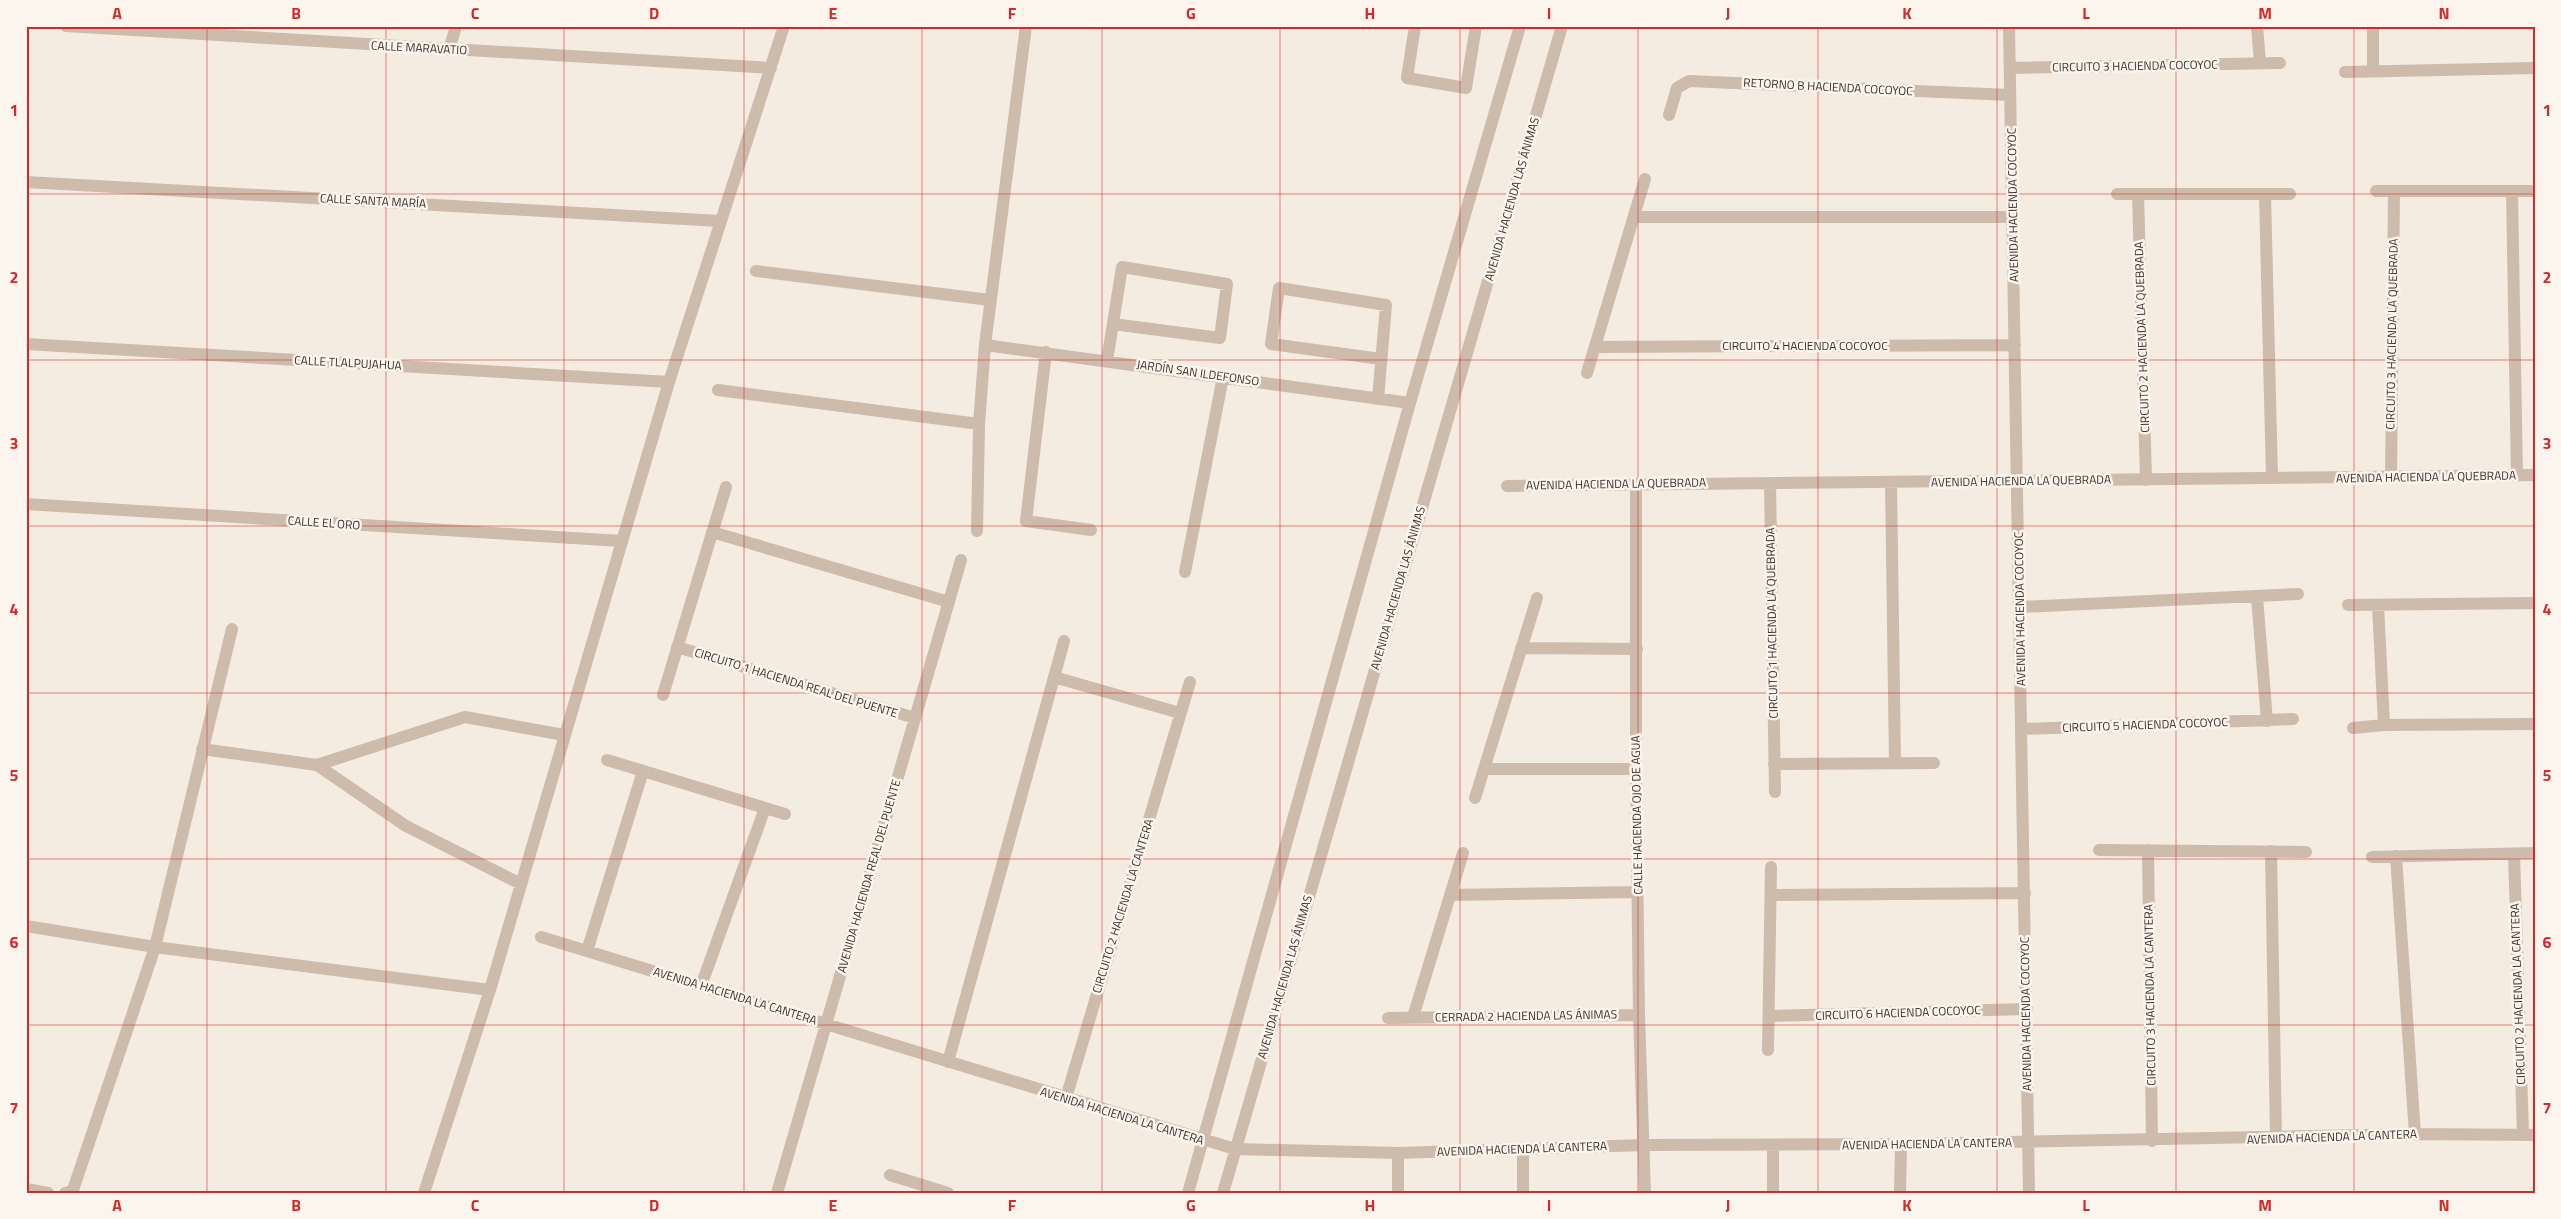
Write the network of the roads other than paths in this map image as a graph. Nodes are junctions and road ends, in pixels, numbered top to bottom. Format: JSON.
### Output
{"nodes":[{"id":1,"x":66,"y":26,"type":"edge"},
{"id":2,"x":456,"y":26,"type":"edge"},
{"id":3,"x":784,"y":26,"type":"edge"},
{"id":4,"x":1026,"y":26,"type":"edge"},
{"id":5,"x":1415,"y":26,"type":"edge"},
{"id":6,"x":1476,"y":26,"type":"edge"},
{"id":7,"x":1520,"y":26,"type":"edge"},
{"id":8,"x":1562,"y":26,"type":"edge"},
{"id":9,"x":2009,"y":26,"type":"edge"},
{"id":10,"x":2257,"y":26,"type":"edge"},
{"id":11,"x":2373,"y":26,"type":"edge"},
{"id":12,"x":449,"y":50,"type":"junction"},
{"id":13,"x":2260,"y":63,"type":"junction"},
{"id":14,"x":2280,"y":63,"type":"dead end"},
{"id":15,"x":771,"y":68,"type":"junction"},
{"id":16,"x":2010,"y":68,"type":"junction"},
{"id":17,"x":2535,"y":68,"type":"edge"},
{"id":18,"x":2373,"y":70,"type":"junction"},
{"id":19,"x":2345,"y":72,"type":"dead end"},
{"id":20,"x":2010,"y":95,"type":"junction"},
{"id":21,"x":1668,"y":115,"type":"dead end"},
{"id":22,"x":1646,"y":179,"type":"dead end"},
{"id":23,"x":26,"y":182,"type":"edge"},
{"id":24,"x":2376,"y":191,"type":"dead end"},
{"id":25,"x":2512,"y":191,"type":"junction"},
{"id":26,"x":2535,"y":191,"type":"edge"},
{"id":27,"x":2394,"y":192,"type":"junction"},
{"id":28,"x":2117,"y":194,"type":"dead end"},
{"id":29,"x":2138,"y":194,"type":"junction"},
{"id":30,"x":2265,"y":194,"type":"junction"},
{"id":31,"x":2290,"y":194,"type":"dead end"},
{"id":32,"x":2013,"y":216,"type":"junction"},
{"id":33,"x":1635,"y":217,"type":"junction"},
{"id":34,"x":720,"y":221,"type":"junction"},
{"id":35,"x":756,"y":271,"type":"dead end"},
{"id":36,"x":990,"y":300,"type":"junction"},
{"id":37,"x":1112,"y":324,"type":"junction"},
{"id":38,"x":26,"y":344,"type":"edge"},
{"id":39,"x":986,"y":345,"type":"junction"},
{"id":40,"x":2015,"y":345,"type":"junction"},
{"id":41,"x":1595,"y":347,"type":"junction"},
{"id":42,"x":1046,"y":352,"type":"junction"},
{"id":43,"x":1381,"y":360,"type":"junction"},
{"id":44,"x":1107,"y":361,"type":"junction"},
{"id":45,"x":1587,"y":373,"type":"dead end"},
{"id":46,"x":1223,"y":377,"type":"junction"},
{"id":47,"x":669,"y":382,"type":"junction"},
{"id":48,"x":718,"y":390,"type":"dead end"},
{"id":49,"x":1378,"y":399,"type":"junction"},
{"id":50,"x":1410,"y":404,"type":"junction"},
{"id":51,"x":980,"y":424,"type":"junction"},
{"id":52,"x":2535,"y":475,"type":"edge"},
{"id":53,"x":2517,"y":476,"type":"junction"},
{"id":54,"x":2391,"y":477,"type":"junction"},
{"id":55,"x":2272,"y":478,"type":"junction"},
{"id":56,"x":2146,"y":480,"type":"junction"},
{"id":57,"x":2018,"y":481,"type":"junction"},
{"id":58,"x":1891,"y":482,"type":"junction"},
{"id":59,"x":1770,"y":483,"type":"junction"},
{"id":60,"x":1636,"y":484,"type":"junction"},
{"id":61,"x":1507,"y":486,"type":"dead end"},
{"id":62,"x":726,"y":487,"type":"dead end"},
{"id":63,"x":26,"y":504,"type":"edge"},
{"id":64,"x":1091,"y":530,"type":"dead end"},
{"id":65,"x":977,"y":531,"type":"dead end"},
{"id":66,"x":712,"y":532,"type":"junction"},
{"id":67,"x":621,"y":542,"type":"junction"},
{"id":68,"x":961,"y":560,"type":"dead end"},
{"id":69,"x":1185,"y":572,"type":"dead end"},
{"id":70,"x":2298,"y":594,"type":"dead end"},
{"id":71,"x":2257,"y":597,"type":"junction"},
{"id":72,"x":1537,"y":598,"type":"dead end"},
{"id":73,"x":949,"y":602,"type":"junction"},
{"id":74,"x":2535,"y":603,"type":"edge"},
{"id":75,"x":2378,"y":604,"type":"junction"},
{"id":76,"x":2348,"y":605,"type":"dead end"},
{"id":77,"x":2020,"y":607,"type":"junction"},
{"id":78,"x":232,"y":629,"type":"dead end"},
{"id":79,"x":1064,"y":641,"type":"dead end"},
{"id":80,"x":677,"y":647,"type":"junction"},
{"id":81,"x":1522,"y":648,"type":"junction"},
{"id":82,"x":1636,"y":649,"type":"junction"},
{"id":83,"x":1054,"y":677,"type":"junction"},
{"id":84,"x":1190,"y":682,"type":"dead end"},
{"id":85,"x":663,"y":695,"type":"dead end"},
{"id":86,"x":1180,"y":713,"type":"junction"},
{"id":87,"x":915,"y":718,"type":"junction"},
{"id":88,"x":2293,"y":719,"type":"dead end"},
{"id":89,"x":2267,"y":721,"type":"junction"},
{"id":90,"x":2384,"y":724,"type":"junction"},
{"id":91,"x":2535,"y":724,"type":"edge"},
{"id":92,"x":2353,"y":728,"type":"dead end"},
{"id":93,"x":2022,"y":729,"type":"junction"},
{"id":94,"x":564,"y":735,"type":"junction"},
{"id":95,"x":202,"y":749,"type":"junction"},
{"id":96,"x":606,"y":760,"type":"dead end"},
{"id":97,"x":1895,"y":763,"type":"junction"},
{"id":98,"x":1934,"y":763,"type":"dead end"},
{"id":99,"x":1774,"y":764,"type":"junction"},
{"id":100,"x":317,"y":765,"type":"junction"},
{"id":101,"x":1485,"y":769,"type":"junction"},
{"id":102,"x":1636,"y":769,"type":"junction"},
{"id":103,"x":643,"y":771,"type":"junction"},
{"id":104,"x":1775,"y":792,"type":"dead end"},
{"id":105,"x":1475,"y":798,"type":"dead end"},
{"id":106,"x":765,"y":808,"type":"junction"},
{"id":107,"x":785,"y":814,"type":"dead end"},
{"id":108,"x":2099,"y":850,"type":"dead end"},
{"id":109,"x":2148,"y":850,"type":"junction"},
{"id":110,"x":2271,"y":851,"type":"junction"},
{"id":111,"x":2306,"y":852,"type":"dead end"},
{"id":112,"x":1463,"y":853,"type":"dead end"},
{"id":113,"x":2535,"y":853,"type":"edge"},
{"id":114,"x":2514,"y":854,"type":"junction"},
{"id":115,"x":2396,"y":856,"type":"junction"},
{"id":116,"x":2372,"y":857,"type":"dead end"},
{"id":117,"x":1771,"y":867,"type":"dead end"},
{"id":118,"x":521,"y":884,"type":"junction"},
{"id":119,"x":1638,"y":892,"type":"junction"},
{"id":120,"x":2025,"y":893,"type":"junction"},
{"id":121,"x":1450,"y":895,"type":"junction"},
{"id":122,"x":1771,"y":895,"type":"junction"},
{"id":123,"x":27,"y":927,"type":"edge"},
{"id":124,"x":541,"y":937,"type":"dead end"},
{"id":125,"x":155,"y":947,"type":"junction"},
{"id":126,"x":587,"y":951,"type":"junction"},
{"id":127,"x":701,"y":986,"type":"junction"},
{"id":128,"x":490,"y":990,"type":"junction"},
{"id":129,"x":2027,"y":1010,"type":"junction"},
{"id":130,"x":1640,"y":1015,"type":"junction"},
{"id":131,"x":1769,"y":1016,"type":"junction"},
{"id":132,"x":1388,"y":1018,"type":"dead end"},
{"id":133,"x":1412,"y":1018,"type":"junction"},
{"id":134,"x":825,"y":1024,"type":"junction"},
{"id":135,"x":1768,"y":1050,"type":"dead end"},
{"id":136,"x":948,"y":1062,"type":"junction"},
{"id":137,"x":1066,"y":1098,"type":"junction"},
{"id":138,"x":2415,"y":1134,"type":"junction"},
{"id":139,"x":2529,"y":1135,"type":"edge"},
{"id":140,"x":2276,"y":1139,"type":"junction"},
{"id":141,"x":2152,"y":1140,"type":"junction"},
{"id":142,"x":1204,"y":1141,"type":"junction"},
{"id":143,"x":2027,"y":1142,"type":"junction"},
{"id":144,"x":1901,"y":1144,"type":"junction"},
{"id":145,"x":1644,"y":1145,"type":"junction"},
{"id":146,"x":1774,"y":1145,"type":"junction"},
{"id":147,"x":1523,"y":1148,"type":"junction"},
{"id":148,"x":1235,"y":1149,"type":"junction"},
{"id":149,"x":1398,"y":1153,"type":"junction"},
{"id":150,"x":890,"y":1175,"type":"dead end"},
{"id":151,"x":916,"y":1188,"type":"edge"},
{"id":152,"x":26,"y":1189,"type":"edge"},
{"id":153,"x":48,"y":1193,"type":"edge"},
{"id":154,"x":65,"y":1193,"type":"edge"},
{"id":155,"x":424,"y":1193,"type":"edge"},
{"id":156,"x":777,"y":1193,"type":"edge"},
{"id":157,"x":948,"y":1193,"type":"edge"},
{"id":158,"x":1188,"y":1193,"type":"edge"},
{"id":159,"x":1223,"y":1193,"type":"edge"},
{"id":160,"x":1398,"y":1193,"type":"edge"},
{"id":161,"x":1523,"y":1193,"type":"edge"},
{"id":162,"x":1645,"y":1193,"type":"edge"},
{"id":163,"x":1772,"y":1193,"type":"edge"},
{"id":164,"x":1900,"y":1193,"type":"edge"},
{"id":165,"x":2028,"y":1193,"type":"edge"}],
"edges":[{"from":1,"to":12,"type":"street","name":"CALLE MARAVATIO"},
{"from":2,"to":12,"type":"street"},
{"from":3,"to":15,"type":"street"},
{"from":4,"to":36,"type":"street"},
{"from":5,"to":6,"type":"street"},
{"from":7,"to":50,"type":"street"},
{"from":8,"to":148,"type":"street","name":"AVENIDA HACIENDA LAS ÁNIMAS"},
{"from":9,"to":16,"type":"street","name":"AVENIDA HACIENDA COCOYOC"},
{"from":10,"to":13,"type":"street"},
{"from":11,"to":18,"type":"street"},
{"from":12,"to":15,"type":"street","name":"CALLE MARAVATIO"},
{"from":13,"to":14,"type":"street","name":"CIRCUITO 3 HACIENDA COCOYOC"},
{"from":13,"to":16,"type":"street","name":"CIRCUITO 3 HACIENDA COCOYOC"},
{"from":15,"to":34,"type":"street"},
{"from":16,"to":20,"type":"street","name":"AVENIDA HACIENDA COCOYOC"},
{"from":17,"to":18,"type":"street"},
{"from":18,"to":19,"type":"street"},
{"from":20,"to":21,"type":"street","name":"RETORNO B HACIENDA COCOYOC"},
{"from":20,"to":32,"type":"street","name":"AVENIDA HACIENDA COCOYOC"},
{"from":22,"to":33,"type":"street"},
{"from":23,"to":34,"type":"street","name":"CALLE SANTA MARÍA"},
{"from":24,"to":27,"type":"street"},
{"from":25,"to":26,"type":"street"},
{"from":25,"to":27,"type":"street"},
{"from":25,"to":53,"type":"street"},
{"from":27,"to":54,"type":"street","name":"CIRCUITO 3 HACIENDA LA QUEBRADA"},
{"from":28,"to":29,"type":"street"},
{"from":29,"to":30,"type":"street"},
{"from":29,"to":56,"type":"street","name":"CIRCUITO 2 HACIENDA LA QUEBRADA"},
{"from":30,"to":31,"type":"street"},
{"from":30,"to":55,"type":"street"},
{"from":32,"to":33,"type":"street"},
{"from":32,"to":40,"type":"street","name":"AVENIDA HACIENDA COCOYOC"},
{"from":33,"to":41,"type":"street"},
{"from":34,"to":47,"type":"street"},
{"from":35,"to":36,"type":"street"},
{"from":36,"to":39,"type":"street"},
{"from":37,"to":37,"type":"street"},
{"from":37,"to":44,"type":"street"},
{"from":38,"to":47,"type":"street","name":"CALLE TLALPUJAHUA"},
{"from":39,"to":42,"type":"street","name":"JARDÍN SAN ILDEFONSO"},
{"from":39,"to":51,"type":"street"},
{"from":40,"to":41,"type":"street","name":"CIRCUITO 4 HACIENDA COCOYOC"},
{"from":40,"to":57,"type":"street","name":"AVENIDA HACIENDA COCOYOC"},
{"from":41,"to":45,"type":"street"},
{"from":42,"to":44,"type":"street","name":"JARDÍN SAN ILDEFONSO"},
{"from":42,"to":64,"type":"street"},
{"from":43,"to":43,"type":"street"},
{"from":43,"to":49,"type":"street"},
{"from":44,"to":46,"type":"street","name":"JARDÍN SAN ILDEFONSO"},
{"from":46,"to":49,"type":"street","name":"JARDÍN SAN ILDEFONSO"},
{"from":46,"to":69,"type":"street"},
{"from":47,"to":67,"type":"street"},
{"from":48,"to":51,"type":"street"},
{"from":49,"to":50,"type":"street","name":"JARDÍN SAN ILDEFONSO"},
{"from":50,"to":142,"type":"street"},
{"from":51,"to":65,"type":"street"},
{"from":52,"to":53,"type":"street","name":"AVENIDA HACIENDA LA QUEBRADA"},
{"from":53,"to":54,"type":"street","name":"AVENIDA HACIENDA LA QUEBRADA"},
{"from":54,"to":55,"type":"street","name":"AVENIDA HACIENDA LA QUEBRADA"},
{"from":55,"to":56,"type":"street","name":"AVENIDA HACIENDA LA QUEBRADA"},
{"from":56,"to":57,"type":"street","name":"AVENIDA HACIENDA LA QUEBRADA"},
{"from":57,"to":58,"type":"street","name":"AVENIDA HACIENDA LA QUEBRADA"},
{"from":57,"to":77,"type":"street","name":"AVENIDA HACIENDA COCOYOC"},
{"from":58,"to":59,"type":"street","name":"AVENIDA HACIENDA LA QUEBRADA"},
{"from":58,"to":97,"type":"street"},
{"from":59,"to":60,"type":"street","name":"AVENIDA HACIENDA LA QUEBRADA"},
{"from":59,"to":99,"type":"street","name":"CIRCUITO 1 HACIENDA LA QUEBRADA"},
{"from":60,"to":61,"type":"street","name":"AVENIDA HACIENDA LA QUEBRADA"},
{"from":60,"to":82,"type":"street","name":"CALLE HACIENDA OJO DE AGUA"},
{"from":62,"to":66,"type":"street","name":"CIRCUITO 1 HACIENDA REAL DEL PUENTE"},
{"from":63,"to":67,"type":"street","name":"CALLE EL ORO"},
{"from":66,"to":73,"type":"street"},
{"from":66,"to":80,"type":"street","name":"CIRCUITO 1 HACIENDA REAL DEL PUENTE"},
{"from":67,"to":94,"type":"street"},
{"from":68,"to":73,"type":"street","name":"AVENIDA HACIENDA REAL DEL PUENTE"},
{"from":70,"to":71,"type":"street"},
{"from":71,"to":77,"type":"street"},
{"from":71,"to":89,"type":"street"},
{"from":72,"to":81,"type":"street"},
{"from":73,"to":87,"type":"street","name":"AVENIDA HACIENDA REAL DEL PUENTE"},
{"from":74,"to":75,"type":"street"},
{"from":75,"to":76,"type":"street"},
{"from":75,"to":90,"type":"street"},
{"from":77,"to":93,"type":"street","name":"AVENIDA HACIENDA COCOYOC"},
{"from":78,"to":95,"type":"street"},
{"from":79,"to":83,"type":"street"},
{"from":80,"to":85,"type":"street","name":"CIRCUITO 1 HACIENDA REAL DEL PUENTE"},
{"from":80,"to":87,"type":"street","name":"CIRCUITO 1 HACIENDA REAL DEL PUENTE"},
{"from":81,"to":82,"type":"street"},
{"from":81,"to":101,"type":"street"},
{"from":82,"to":102,"type":"street","name":"CALLE HACIENDA OJO DE AGUA"},
{"from":83,"to":86,"type":"street"},
{"from":83,"to":136,"type":"street"},
{"from":84,"to":86,"type":"street","name":"CIRCUITO 2 HACIENDA LA CANTERA"},
{"from":86,"to":137,"type":"street","name":"CIRCUITO 2 HACIENDA LA CANTERA"},
{"from":87,"to":134,"type":"street","name":"AVENIDA HACIENDA REAL DEL PUENTE"},
{"from":88,"to":89,"type":"street","name":"CIRCUITO 5 HACIENDA COCOYOC"},
{"from":89,"to":93,"type":"street","name":"CIRCUITO 5 HACIENDA COCOYOC"},
{"from":90,"to":91,"type":"street"},
{"from":90,"to":92,"type":"street"},
{"from":93,"to":120,"type":"street","name":"AVENIDA HACIENDA COCOYOC"},
{"from":94,"to":100,"type":"street"},
{"from":94,"to":118,"type":"street"},
{"from":95,"to":100,"type":"street"},
{"from":95,"to":125,"type":"street"},
{"from":96,"to":103,"type":"street"},
{"from":97,"to":98,"type":"street"},
{"from":97,"to":99,"type":"street"},
{"from":99,"to":104,"type":"street","name":"CIRCUITO 1 HACIENDA LA QUEBRADA"},
{"from":100,"to":118,"type":"street"},
{"from":101,"to":102,"type":"street"},
{"from":101,"to":105,"type":"street"},
{"from":102,"to":119,"type":"street","name":"CALLE HACIENDA OJO DE AGUA"},
{"from":103,"to":106,"type":"street"},
{"from":103,"to":126,"type":"street"},
{"from":106,"to":107,"type":"street"},
{"from":106,"to":127,"type":"street"},
{"from":108,"to":109,"type":"street"},
{"from":109,"to":110,"type":"street"},
{"from":109,"to":141,"type":"street","name":"CIRCUITO 3 HACIENDA LA CANTERA"},
{"from":110,"to":111,"type":"street"},
{"from":110,"to":140,"type":"street"},
{"from":112,"to":121,"type":"street"},
{"from":113,"to":114,"type":"street"},
{"from":114,"to":115,"type":"street"},
{"from":114,"to":139,"type":"street","name":"CIRCUITO 2 HACIENDA LA CANTERA"},
{"from":115,"to":116,"type":"street"},
{"from":115,"to":138,"type":"street"},
{"from":117,"to":122,"type":"street"},
{"from":118,"to":128,"type":"street"},
{"from":119,"to":121,"type":"street"},
{"from":119,"to":130,"type":"street","name":"CALLE HACIENDA OJO DE AGUA"},
{"from":120,"to":122,"type":"street"},
{"from":120,"to":129,"type":"street","name":"AVENIDA HACIENDA COCOYOC"},
{"from":121,"to":133,"type":"street"},
{"from":122,"to":131,"type":"street"},
{"from":123,"to":125,"type":"street"},
{"from":124,"to":126,"type":"street","name":"AVENIDA HACIENDA LA CANTERA"},
{"from":125,"to":128,"type":"street"},
{"from":125,"to":154,"type":"street"},
{"from":126,"to":127,"type":"street","name":"AVENIDA HACIENDA LA CANTERA"},
{"from":127,"to":134,"type":"street","name":"AVENIDA HACIENDA LA CANTERA"},
{"from":128,"to":155,"type":"street"},
{"from":129,"to":131,"type":"street","name":"CIRCUITO 6 HACIENDA COCOYOC"},
{"from":129,"to":143,"type":"street","name":"AVENIDA HACIENDA COCOYOC"},
{"from":130,"to":133,"type":"street","name":"CERRADA 2 HACIENDA LAS ÁNIMAS"},
{"from":130,"to":145,"type":"street","name":"CALLE HACIENDA OJO DE AGUA"},
{"from":131,"to":135,"type":"street"},
{"from":132,"to":133,"type":"street","name":"CERRADA 2 HACIENDA LAS ÁNIMAS"},
{"from":134,"to":136,"type":"street","name":"AVENIDA HACIENDA LA CANTERA"},
{"from":134,"to":156,"type":"street","name":"AVENIDA HACIENDA REAL DEL PUENTE"},
{"from":136,"to":137,"type":"street","name":"AVENIDA HACIENDA LA CANTERA"},
{"from":137,"to":142,"type":"street","name":"AVENIDA HACIENDA LA CANTERA"},
{"from":138,"to":139,"type":"street","name":"AVENIDA HACIENDA LA CANTERA"},
{"from":138,"to":140,"type":"street","name":"AVENIDA HACIENDA LA CANTERA"},
{"from":140,"to":141,"type":"street","name":"AVENIDA HACIENDA LA CANTERA"},
{"from":141,"to":143,"type":"street","name":"AVENIDA HACIENDA LA CANTERA"},
{"from":142,"to":148,"type":"street","name":"AVENIDA HACIENDA LA CANTERA"},
{"from":142,"to":158,"type":"street"},
{"from":143,"to":144,"type":"street","name":"AVENIDA HACIENDA LA CANTERA"},
{"from":143,"to":165,"type":"street","name":"AVENIDA HACIENDA COCOYOC"},
{"from":144,"to":146,"type":"street","name":"AVENIDA HACIENDA LA CANTERA"},
{"from":144,"to":164,"type":"street"},
{"from":145,"to":146,"type":"street","name":"AVENIDA HACIENDA LA CANTERA"},
{"from":145,"to":147,"type":"street","name":"AVENIDA HACIENDA LA CANTERA"},
{"from":145,"to":162,"type":"street"},
{"from":146,"to":163,"type":"street"},
{"from":147,"to":149,"type":"street","name":"AVENIDA HACIENDA LA CANTERA"},
{"from":147,"to":161,"type":"street"},
{"from":148,"to":149,"type":"street","name":"AVENIDA HACIENDA LA CANTERA"},
{"from":148,"to":159,"type":"street","name":"AVENIDA HACIENDA LAS ÁNIMAS"},
{"from":149,"to":160,"type":"street"},
{"from":150,"to":151,"type":"street"},
{"from":151,"to":157,"type":"street"},
{"from":152,"to":153,"type":"street"}]}
